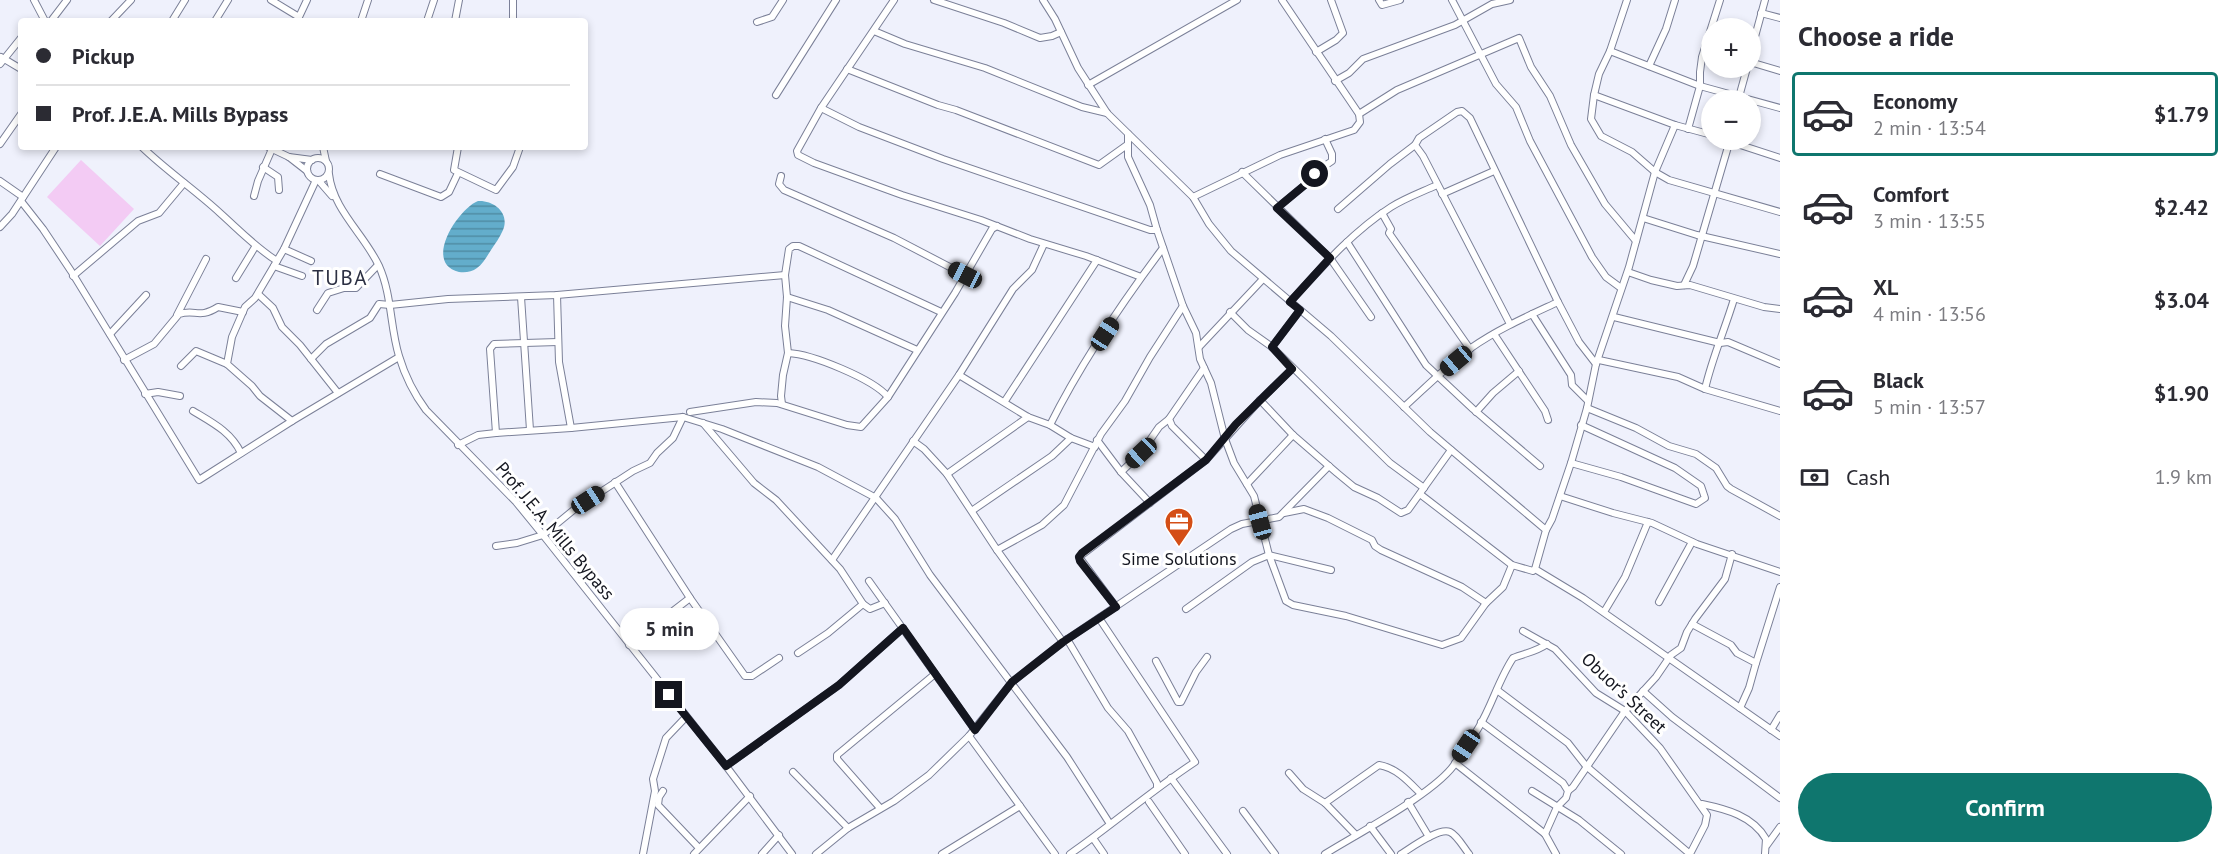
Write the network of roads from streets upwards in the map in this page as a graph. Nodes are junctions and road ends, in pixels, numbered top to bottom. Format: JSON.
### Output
{"nodes":[{"id":1,"x":34,"y":0,"type":"edge"},
{"id":2,"x":67,"y":0,"type":"edge"},
{"id":3,"x":131,"y":0,"type":"edge"},
{"id":4,"x":185,"y":0,"type":"edge"},
{"id":5,"x":228,"y":0,"type":"edge"},
{"id":6,"x":271,"y":0,"type":"edge"},
{"id":7,"x":307,"y":0,"type":"edge"},
{"id":8,"x":368,"y":0,"type":"edge"},
{"id":9,"x":434,"y":0,"type":"edge"},
{"id":10,"x":459,"y":0,"type":"edge"},
{"id":11,"x":513,"y":0,"type":"edge"},
{"id":12,"x":783,"y":0,"type":"edge"},
{"id":13,"x":836,"y":0,"type":"edge"},
{"id":14,"x":894,"y":0,"type":"edge"},
{"id":15,"x":934,"y":0,"type":"edge"},
{"id":16,"x":1043,"y":0,"type":"edge"},
{"id":17,"x":1237,"y":0,"type":"edge"},
{"id":18,"x":1282,"y":0,"type":"edge"},
{"id":19,"x":1331,"y":0,"type":"edge"},
{"id":20,"x":1379,"y":0,"type":"edge"},
{"id":21,"x":1400,"y":0,"type":"edge"},
{"id":22,"x":1452,"y":0,"type":"edge"},
{"id":23,"x":1510,"y":0,"type":"edge"},
{"id":24,"x":1627,"y":0,"type":"edge"},
{"id":25,"x":1676,"y":0,"type":"edge"},
{"id":26,"x":1720,"y":0,"type":"edge"},
{"id":27,"x":1765,"y":0,"type":"edge"},
{"id":28,"x":1491,"y":2,"type":"edge"},
{"id":29,"x":1761,"y":13,"type":"junction"},
{"id":30,"x":41,"y":18,"type":"edge"},
{"id":31,"x":53,"y":18,"type":"edge"},
{"id":32,"x":114,"y":18,"type":"edge"},
{"id":33,"x":174,"y":18,"type":"edge"},
{"id":34,"x":217,"y":18,"type":"edge"},
{"id":35,"x":362,"y":18,"type":"edge"},
{"id":36,"x":428,"y":18,"type":"edge"},
{"id":37,"x":456,"y":18,"type":"edge"},
{"id":38,"x":513,"y":18,"type":"edge"},
{"id":39,"x":1760,"y":18,"type":"edge"},
{"id":40,"x":1780,"y":18,"type":"edge"},
{"id":41,"x":1463,"y":20,"type":"junction"},
{"id":42,"x":757,"y":22,"type":"dead end"},
{"id":43,"x":874,"y":31,"type":"junction"},
{"id":44,"x":1061,"y":32,"type":"junction"},
{"id":45,"x":18,"y":41,"type":"edge"},
{"id":46,"x":1610,"y":51,"type":"junction"},
{"id":47,"x":1316,"y":52,"type":"junction"},
{"id":48,"x":1480,"y":53,"type":"junction"},
{"id":49,"x":1,"y":60,"type":"edge"},
{"id":50,"x":1761,"y":65,"type":"edge"},
{"id":51,"x":1649,"y":66,"type":"junction"},
{"id":52,"x":18,"y":68,"type":"edge"},
{"id":53,"x":847,"y":69,"type":"junction"},
{"id":54,"x":1780,"y":71,"type":"edge"},
{"id":55,"x":1335,"y":81,"type":"junction"},
{"id":56,"x":1088,"y":85,"type":"junction"},
{"id":57,"x":1700,"y":86,"type":"junction"},
{"id":58,"x":1713,"y":90,"type":"edge"},
{"id":59,"x":1594,"y":94,"type":"junction"},
{"id":60,"x":776,"y":95,"type":"dead end"},
{"id":61,"x":1761,"y":104,"type":"edge"},
{"id":62,"x":821,"y":108,"type":"junction"},
{"id":63,"x":1780,"y":108,"type":"edge"},
{"id":64,"x":1107,"y":113,"type":"junction"},
{"id":65,"x":1359,"y":114,"type":"junction"},
{"id":66,"x":18,"y":118,"type":"edge"},
{"id":67,"x":1675,"y":124,"type":"junction"},
{"id":68,"x":1689,"y":129,"type":"junction"},
{"id":69,"x":1701,"y":132,"type":"edge"},
{"id":70,"x":1128,"y":134,"type":"junction"},
{"id":71,"x":1324,"y":139,"type":"junction"},
{"id":72,"x":0,"y":144,"type":"edge"},
{"id":73,"x":1128,"y":145,"type":"junction"},
{"id":74,"x":1415,"y":145,"type":"junction"},
{"id":75,"x":54,"y":150,"type":"edge"},
{"id":76,"x":145,"y":150,"type":"edge"},
{"id":77,"x":269,"y":150,"type":"edge"},
{"id":78,"x":274,"y":150,"type":"edge"},
{"id":79,"x":319,"y":150,"type":"edge"},
{"id":80,"x":322,"y":150,"type":"edge"},
{"id":81,"x":457,"y":150,"type":"edge"},
{"id":82,"x":519,"y":150,"type":"edge"},
{"id":83,"x":1726,"y":150,"type":"edge"},
{"id":84,"x":1757,"y":150,"type":"edge"},
{"id":85,"x":289,"y":157,"type":"junction"},
{"id":86,"x":1780,"y":158,"type":"edge"},
{"id":87,"x":313,"y":159,"type":"junction"},
{"id":88,"x":326,"y":161,"type":"junction"},
{"id":89,"x":263,"y":167,"type":"junction"},
{"id":90,"x":307,"y":171,"type":"junction"},
{"id":91,"x":1494,"y":171,"type":"junction"},
{"id":92,"x":1242,"y":172,"type":"junction"},
{"id":93,"x":1655,"y":172,"type":"junction"},
{"id":94,"x":458,"y":173,"type":"junction"},
{"id":95,"x":329,"y":174,"type":"junction"},
{"id":96,"x":380,"y":174,"type":"dead end"},
{"id":97,"x":781,"y":176,"type":"dead end"},
{"id":98,"x":0,"y":181,"type":"edge"},
{"id":99,"x":318,"y":181,"type":"junction"},
{"id":100,"x":184,"y":183,"type":"junction"},
{"id":101,"x":1437,"y":185,"type":"junction"},
{"id":102,"x":279,"y":190,"type":"dead end"},
{"id":103,"x":1442,"y":194,"type":"junction"},
{"id":104,"x":1715,"y":194,"type":"junction"},
{"id":105,"x":254,"y":196,"type":"dead end"},
{"id":106,"x":1193,"y":197,"type":"junction"},
{"id":107,"x":22,"y":199,"type":"junction"},
{"id":108,"x":335,"y":199,"type":"junction"},
{"id":109,"x":1277,"y":208,"type":"junction"},
{"id":110,"x":1338,"y":209,"type":"dead end"},
{"id":111,"x":1780,"y":212,"type":"edge"},
{"id":112,"x":1382,"y":213,"type":"junction"},
{"id":113,"x":1642,"y":218,"type":"junction"},
{"id":114,"x":3,"y":220,"type":"edge"},
{"id":115,"x":997,"y":226,"type":"junction"},
{"id":116,"x":0,"y":228,"type":"edge"},
{"id":117,"x":1157,"y":230,"type":"junction"},
{"id":118,"x":1702,"y":236,"type":"junction"},
{"id":119,"x":1636,"y":241,"type":"junction"},
{"id":120,"x":1347,"y":242,"type":"junction"},
{"id":121,"x":1044,"y":244,"type":"junction"},
{"id":122,"x":255,"y":248,"type":"junction"},
{"id":123,"x":1163,"y":248,"type":"junction"},
{"id":124,"x":284,"y":249,"type":"junction"},
{"id":125,"x":1780,"y":254,"type":"edge"},
{"id":126,"x":1330,"y":258,"type":"junction"},
{"id":127,"x":206,"y":259,"type":"dead end"},
{"id":128,"x":1097,"y":260,"type":"junction"},
{"id":129,"x":311,"y":261,"type":"dead end"},
{"id":130,"x":275,"y":264,"type":"junction"},
{"id":131,"x":378,"y":265,"type":"junction"},
{"id":132,"x":1628,"y":272,"type":"junction"},
{"id":133,"x":785,"y":275,"type":"junction"},
{"id":134,"x":965,"y":275,"type":"junction"},
{"id":135,"x":73,"y":276,"type":"junction"},
{"id":136,"x":302,"y":276,"type":"dead end"},
{"id":137,"x":1141,"y":277,"type":"junction"},
{"id":138,"x":237,"y":278,"type":"dead end"},
{"id":139,"x":1263,"y":279,"type":"junction"},
{"id":140,"x":1684,"y":285,"type":"junction"},
{"id":141,"x":1621,"y":288,"type":"junction"},
{"id":142,"x":258,"y":294,"type":"junction"},
{"id":143,"x":146,"y":295,"type":"dead end"},
{"id":144,"x":557,"y":295,"type":"junction"},
{"id":145,"x":521,"y":297,"type":"junction"},
{"id":146,"x":787,"y":297,"type":"junction"},
{"id":147,"x":1734,"y":299,"type":"junction"},
{"id":148,"x":1290,"y":302,"type":"junction"},
{"id":149,"x":1558,"y":302,"type":"junction"},
{"id":150,"x":390,"y":305,"type":"junction"},
{"id":151,"x":1183,"y":306,"type":"junction"},
{"id":152,"x":1780,"y":309,"type":"edge"},
{"id":153,"x":317,"y":310,"type":"dead end"},
{"id":154,"x":1300,"y":310,"type":"junction"},
{"id":155,"x":243,"y":312,"type":"junction"},
{"id":156,"x":941,"y":312,"type":"junction"},
{"id":157,"x":1230,"y":312,"type":"junction"},
{"id":158,"x":1532,"y":314,"type":"junction"},
{"id":159,"x":176,"y":315,"type":"junction"},
{"id":160,"x":1614,"y":316,"type":"junction"},
{"id":161,"x":1371,"y":317,"type":"dead end"},
{"id":162,"x":1510,"y":324,"type":"junction"},
{"id":163,"x":110,"y":334,"type":"junction"},
{"id":164,"x":1494,"y":334,"type":"junction"},
{"id":165,"x":558,"y":342,"type":"junction"},
{"id":166,"x":525,"y":343,"type":"junction"},
{"id":167,"x":1720,"y":343,"type":"junction"},
{"id":168,"x":1199,"y":347,"type":"junction"},
{"id":169,"x":1272,"y":347,"type":"junction"},
{"id":170,"x":1470,"y":349,"type":"junction"},
{"id":171,"x":917,"y":350,"type":"junction"},
{"id":172,"x":788,"y":353,"type":"junction"},
{"id":173,"x":399,"y":357,"type":"junction"},
{"id":174,"x":311,"y":359,"type":"junction"},
{"id":175,"x":124,"y":360,"type":"junction"},
{"id":176,"x":1598,"y":362,"type":"junction"},
{"id":177,"x":226,"y":364,"type":"junction"},
{"id":178,"x":1780,"y":364,"type":"edge"},
{"id":179,"x":181,"y":366,"type":"dead end"},
{"id":180,"x":1203,"y":368,"type":"junction"},
{"id":181,"x":1292,"y":369,"type":"junction"},
{"id":182,"x":1519,"y":371,"type":"junction"},
{"id":183,"x":959,"y":375,"type":"junction"},
{"id":184,"x":1436,"y":376,"type":"junction"},
{"id":185,"x":1705,"y":389,"type":"junction"},
{"id":186,"x":338,"y":393,"type":"junction"},
{"id":187,"x":145,"y":394,"type":"junction"},
{"id":188,"x":180,"y":396,"type":"dead end"},
{"id":189,"x":888,"y":397,"type":"junction"},
{"id":190,"x":1260,"y":400,"type":"junction"},
{"id":191,"x":1005,"y":402,"type":"junction"},
{"id":192,"x":782,"y":404,"type":"junction"},
{"id":193,"x":1588,"y":405,"type":"junction"},
{"id":194,"x":1404,"y":407,"type":"junction"},
{"id":195,"x":193,"y":411,"type":"dead end"},
{"id":196,"x":1780,"y":411,"type":"edge"},
{"id":197,"x":690,"y":412,"type":"dead end"},
{"id":198,"x":1476,"y":412,"type":"junction"},
{"id":199,"x":683,"y":417,"type":"junction"},
{"id":200,"x":1028,"y":417,"type":"junction"},
{"id":201,"x":1169,"y":419,"type":"junction"},
{"id":202,"x":1548,"y":420,"type":"dead end"},
{"id":203,"x":292,"y":421,"type":"junction"},
{"id":204,"x":703,"y":423,"type":"junction"},
{"id":205,"x":1050,"y":425,"type":"junction"},
{"id":206,"x":1581,"y":425,"type":"junction"},
{"id":207,"x":570,"y":428,"type":"junction"},
{"id":208,"x":530,"y":430,"type":"junction"},
{"id":209,"x":496,"y":433,"type":"junction"},
{"id":210,"x":1293,"y":435,"type":"junction"},
{"id":211,"x":1071,"y":438,"type":"junction"},
{"id":212,"x":1225,"y":439,"type":"junction"},
{"id":213,"x":1097,"y":440,"type":"junction"},
{"id":214,"x":913,"y":441,"type":"junction"},
{"id":215,"x":458,"y":445,"type":"junction"},
{"id":216,"x":1095,"y":447,"type":"junction"},
{"id":217,"x":1451,"y":450,"type":"junction"},
{"id":218,"x":241,"y":453,"type":"junction"},
{"id":219,"x":1206,"y":460,"type":"junction"},
{"id":220,"x":1571,"y":463,"type":"junction"},
{"id":221,"x":1329,"y":466,"type":"junction"},
{"id":222,"x":1540,"y":466,"type":"dead end"},
{"id":223,"x":1121,"y":471,"type":"junction"},
{"id":224,"x":947,"y":474,"type":"junction"},
{"id":225,"x":615,"y":482,"type":"junction"},
{"id":226,"x":1247,"y":484,"type":"junction"},
{"id":227,"x":1422,"y":491,"type":"junction"},
{"id":228,"x":1560,"y":496,"type":"junction"},
{"id":229,"x":876,"y":498,"type":"junction"},
{"id":230,"x":1150,"y":503,"type":"junction"},
{"id":231,"x":973,"y":510,"type":"junction"},
{"id":232,"x":1283,"y":513,"type":"junction"},
{"id":233,"x":1780,"y":516,"type":"edge"},
{"id":234,"x":1260,"y":522,"type":"junction"},
{"id":235,"x":1648,"y":522,"type":"junction"},
{"id":236,"x":1546,"y":530,"type":"junction"},
{"id":237,"x":543,"y":535,"type":"junction"},
{"id":238,"x":1692,"y":542,"type":"junction"},
{"id":239,"x":496,"y":546,"type":"dead end"},
{"id":240,"x":997,"y":550,"type":"junction"},
{"id":241,"x":1732,"y":554,"type":"junction"},
{"id":242,"x":1269,"y":555,"type":"junction"},
{"id":243,"x":832,"y":560,"type":"junction"},
{"id":244,"x":1512,"y":566,"type":"junction"},
{"id":245,"x":1535,"y":568,"type":"junction"},
{"id":246,"x":1330,"y":570,"type":"dead end"},
{"id":247,"x":1780,"y":572,"type":"edge"},
{"id":248,"x":869,"y":581,"type":"dead end"},
{"id":249,"x":1780,"y":587,"type":"edge"},
{"id":250,"x":690,"y":598,"type":"junction"},
{"id":251,"x":1659,"y":602,"type":"dead end"},
{"id":252,"x":885,"y":603,"type":"junction"},
{"id":253,"x":1486,"y":603,"type":"junction"},
{"id":254,"x":863,"y":604,"type":"junction"},
{"id":255,"x":1116,"y":607,"type":"junction"},
{"id":256,"x":1186,"y":609,"type":"dead end"},
{"id":257,"x":1604,"y":612,"type":"junction"},
{"id":258,"x":1099,"y":618,"type":"junction"},
{"id":259,"x":1692,"y":624,"type":"junction"},
{"id":260,"x":903,"y":628,"type":"junction"},
{"id":261,"x":1523,"y":631,"type":"dead end"},
{"id":262,"x":1065,"y":641,"type":"junction"},
{"id":263,"x":1547,"y":644,"type":"junction"},
{"id":264,"x":629,"y":645,"type":"junction"},
{"id":265,"x":798,"y":653,"type":"dead end"},
{"id":266,"x":1207,"y":657,"type":"dead end"},
{"id":267,"x":779,"y":658,"type":"dead end"},
{"id":268,"x":1669,"y":658,"type":"junction"},
{"id":269,"x":1156,"y":661,"type":"dead end"},
{"id":270,"x":1756,"y":663,"type":"junction"},
{"id":271,"x":935,"y":674,"type":"junction"},
{"id":272,"x":1012,"y":682,"type":"junction"},
{"id":273,"x":1497,"y":690,"type":"junction"},
{"id":274,"x":1643,"y":691,"type":"junction"},
{"id":275,"x":1740,"y":708,"type":"junction"},
{"id":276,"x":1625,"y":711,"type":"junction"},
{"id":277,"x":1780,"y":715,"type":"edge"},
{"id":278,"x":686,"y":717,"type":"junction"},
{"id":279,"x":1482,"y":722,"type":"junction"},
{"id":280,"x":975,"y":730,"type":"junction"},
{"id":281,"x":1771,"y":730,"type":"junction"},
{"id":282,"x":969,"y":736,"type":"junction"},
{"id":283,"x":1780,"y":736,"type":"edge"},
{"id":284,"x":1455,"y":763,"type":"junction"},
{"id":285,"x":726,"y":766,"type":"junction"},
{"id":286,"x":1587,"y":766,"type":"junction"},
{"id":287,"x":793,"y":771,"type":"dead end"},
{"id":288,"x":1289,"y":773,"type":"dead end"},
{"id":289,"x":1172,"y":777,"type":"junction"},
{"id":290,"x":1157,"y":787,"type":"junction"},
{"id":291,"x":663,"y":791,"type":"dead end"},
{"id":292,"x":1532,"y":791,"type":"dead end"},
{"id":293,"x":1568,"y":791,"type":"junction"},
{"id":294,"x":1421,"y":794,"type":"junction"},
{"id":295,"x":750,"y":796,"type":"junction"},
{"id":296,"x":1780,"y":798,"type":"edge"},
{"id":297,"x":1149,"y":802,"type":"dead end"},
{"id":298,"x":1408,"y":802,"type":"junction"},
{"id":299,"x":1325,"y":803,"type":"junction"},
{"id":300,"x":1702,"y":804,"type":"junction"},
{"id":301,"x":1020,"y":806,"type":"junction"},
{"id":302,"x":1557,"y":807,"type":"junction"},
{"id":303,"x":880,"y":808,"type":"junction"},
{"id":304,"x":1243,"y":812,"type":"dead end"},
{"id":305,"x":1110,"y":824,"type":"junction"},
{"id":306,"x":1370,"y":826,"type":"junction"},
{"id":307,"x":1780,"y":827,"type":"edge"},
{"id":308,"x":848,"y":828,"type":"junction"},
{"id":309,"x":1545,"y":834,"type":"junction"},
{"id":310,"x":779,"y":835,"type":"junction"},
{"id":311,"x":1356,"y":835,"type":"junction"},
{"id":312,"x":1429,"y":837,"type":"junction"},
{"id":313,"x":1093,"y":838,"type":"junction"},
{"id":314,"x":1767,"y":845,"type":"junction"},
{"id":315,"x":699,"y":848,"type":"junction"},
{"id":316,"x":643,"y":854,"type":"edge"},
{"id":317,"x":694,"y":854,"type":"edge"},
{"id":318,"x":762,"y":854,"type":"edge"},
{"id":319,"x":792,"y":854,"type":"edge"},
{"id":320,"x":816,"y":854,"type":"edge"},
{"id":321,"x":942,"y":854,"type":"edge"},
{"id":322,"x":1055,"y":854,"type":"edge"},
{"id":323,"x":1070,"y":854,"type":"edge"},
{"id":324,"x":1104,"y":854,"type":"edge"},
{"id":325,"x":1185,"y":854,"type":"edge"},
{"id":326,"x":1227,"y":854,"type":"edge"},
{"id":327,"x":1275,"y":854,"type":"edge"},
{"id":328,"x":1325,"y":854,"type":"edge"},
{"id":329,"x":1390,"y":854,"type":"edge"},
{"id":330,"x":1401,"y":854,"type":"edge"},
{"id":331,"x":1469,"y":854,"type":"edge"},
{"id":332,"x":1556,"y":854,"type":"edge"},
{"id":333,"x":1621,"y":854,"type":"edge"},
{"id":334,"x":1690,"y":854,"type":"edge"},
{"id":335,"x":1765,"y":854,"type":"edge"}],
"edges":[{"from":1,"to":30,"type":"street"},
{"from":2,"to":31,"type":"street"},
{"from":3,"to":32,"type":"street"},
{"from":4,"to":33,"type":"street"},
{"from":5,"to":34,"type":"street"},
{"from":6,"to":7,"type":"street"},
{"from":8,"to":35,"type":"street"},
{"from":9,"to":36,"type":"street"},
{"from":10,"to":37,"type":"street"},
{"from":11,"to":38,"type":"street"},
{"from":12,"to":42,"type":"street"},
{"from":13,"to":60,"type":"street"},
{"from":14,"to":43,"type":"street"},
{"from":15,"to":44,"type":"street"},
{"from":16,"to":44,"type":"street"},
{"from":17,"to":56,"type":"street"},
{"from":18,"to":47,"type":"street"},
{"from":19,"to":47,"type":"street"},
{"from":20,"to":21,"type":"street"},
{"from":22,"to":41,"type":"street"},
{"from":23,"to":28,"type":"street"},
{"from":24,"to":46,"type":"street"},
{"from":25,"to":51,"type":"street"},
{"from":26,"to":57,"type":"street"},
{"from":27,"to":29,"type":"street"},
{"from":28,"to":41,"type":"street"},
{"from":29,"to":39,"type":"street"},
{"from":29,"to":40,"type":"street"},
{"from":41,"to":48,"type":"street"},
{"from":41,"to":55,"type":"street"},
{"from":43,"to":53,"type":"street"},
{"from":43,"to":64,"type":"street"},
{"from":44,"to":56,"type":"street"},
{"from":45,"to":49,"type":"street"},
{"from":46,"to":51,"type":"street"},
{"from":46,"to":59,"type":"street"},
{"from":47,"to":55,"type":"street"},
{"from":48,"to":65,"type":"street"},
{"from":48,"to":119,"type":"street"},
{"from":48,"to":141,"type":"street"},
{"from":49,"to":52,"type":"street"},
{"from":50,"to":54,"type":"street"},
{"from":51,"to":57,"type":"street"},
{"from":53,"to":62,"type":"street"},
{"from":53,"to":73,"type":"street"},
{"from":55,"to":65,"type":"street"},
{"from":56,"to":64,"type":"street"},
{"from":57,"to":58,"type":"street"},
{"from":57,"to":68,"type":"street"},
{"from":59,"to":67,"type":"street"},
{"from":59,"to":93,"type":"street"},
{"from":61,"to":63,"type":"street"},
{"from":62,"to":115,"type":"street"},
{"from":62,"to":117,"type":"street"},
{"from":64,"to":70,"type":"street"},
{"from":65,"to":71,"type":"street"},
{"from":66,"to":72,"type":"street"},
{"from":67,"to":68,"type":"street"},
{"from":67,"to":93,"type":"street"},
{"from":68,"to":69,"type":"street"},
{"from":70,"to":73,"type":"street"},
{"from":70,"to":106,"type":"street"},
{"from":71,"to":92,"type":"street"},
{"from":71,"to":109,"type":"street"},
{"from":73,"to":117,"type":"street"},
{"from":74,"to":91,"type":"street"},
{"from":74,"to":101,"type":"street"},
{"from":74,"to":110,"type":"street"},
{"from":75,"to":107,"type":"street"},
{"from":76,"to":100,"type":"street"},
{"from":77,"to":89,"type":"street"},
{"from":78,"to":85,"type":"street"},
{"from":79,"to":87,"type":"street"},
{"from":80,"to":88,"type":"street"},
{"from":81,"to":94,"type":"street"},
{"from":82,"to":94,"type":"street"},
{"from":83,"to":104,"type":"street"},
{"from":84,"to":86,"type":"street"},
{"from":85,"to":87,"type":"street"},
{"from":85,"to":90,"type":"street"},
{"from":87,"to":88,"type":"street"},
{"from":87,"to":90,"type":"street"},
{"from":88,"to":95,"type":"street"},
{"from":89,"to":102,"type":"street"},
{"from":89,"to":105,"type":"street"},
{"from":90,"to":99,"type":"street"},
{"from":91,"to":103,"type":"street"},
{"from":91,"to":149,"type":"street"},
{"from":92,"to":106,"type":"street"},
{"from":92,"to":109,"type":"street"},
{"from":93,"to":104,"type":"street"},
{"from":93,"to":113,"type":"street"},
{"from":94,"to":96,"type":"street"},
{"from":95,"to":99,"type":"street"},
{"from":95,"to":108,"type":"street","name":"Prof. J.E.A. Mills Bypass"},
{"from":97,"to":134,"type":"street"},
{"from":98,"to":107,"type":"street"},
{"from":99,"to":108,"type":"street"},
{"from":99,"to":124,"type":"street"},
{"from":100,"to":122,"type":"street"},
{"from":100,"to":135,"type":"street"},
{"from":101,"to":103,"type":"street"},
{"from":101,"to":112,"type":"street"},
{"from":103,"to":162,"type":"street"},
{"from":104,"to":111,"type":"street"},
{"from":104,"to":118,"type":"street"},
{"from":106,"to":139,"type":"street"},
{"from":107,"to":114,"type":"street"},
{"from":107,"to":135,"type":"street"},
{"from":108,"to":131,"type":"street","name":"Prof. J.E.A. Mills Bypass"},
{"from":109,"to":126,"type":"street"},
{"from":112,"to":120,"type":"street"},
{"from":112,"to":170,"type":"street"},
{"from":113,"to":118,"type":"street"},
{"from":113,"to":119,"type":"street"},
{"from":114,"to":116,"type":"street"},
{"from":115,"to":121,"type":"street"},
{"from":115,"to":134,"type":"street"},
{"from":117,"to":123,"type":"street"},
{"from":118,"to":125,"type":"street"},
{"from":118,"to":140,"type":"street"},
{"from":119,"to":132,"type":"street"},
{"from":120,"to":126,"type":"street"},
{"from":120,"to":184,"type":"street"},
{"from":121,"to":128,"type":"street"},
{"from":121,"to":183,"type":"street"},
{"from":122,"to":130,"type":"street"},
{"from":122,"to":138,"type":"street"},
{"from":123,"to":137,"type":"street"},
{"from":123,"to":151,"type":"street"},
{"from":124,"to":129,"type":"street"},
{"from":124,"to":130,"type":"street"},
{"from":126,"to":148,"type":"street"},
{"from":126,"to":161,"type":"street"},
{"from":127,"to":159,"type":"street"},
{"from":128,"to":137,"type":"street"},
{"from":128,"to":191,"type":"street"},
{"from":130,"to":136,"type":"street"},
{"from":130,"to":142,"type":"street"},
{"from":131,"to":150,"type":"street","name":"Prof. J.E.A. Mills Bypass"},
{"from":131,"to":153,"type":"street"},
{"from":132,"to":140,"type":"street"},
{"from":132,"to":141,"type":"street"},
{"from":133,"to":144,"type":"street"},
{"from":133,"to":146,"type":"street"},
{"from":133,"to":156,"type":"street"},
{"from":134,"to":156,"type":"street"},
{"from":135,"to":163,"type":"street"},
{"from":137,"to":205,"type":"street"},
{"from":139,"to":148,"type":"street"},
{"from":139,"to":157,"type":"street"},
{"from":140,"to":147,"type":"street"},
{"from":141,"to":160,"type":"street"},
{"from":142,"to":155,"type":"street"},
{"from":142,"to":174,"type":"street"},
{"from":143,"to":163,"type":"street"},
{"from":144,"to":145,"type":"street"},
{"from":144,"to":165,"type":"street"},
{"from":145,"to":150,"type":"street"},
{"from":145,"to":166,"type":"street"},
{"from":146,"to":171,"type":"street"},
{"from":146,"to":172,"type":"street"},
{"from":147,"to":152,"type":"street"},
{"from":147,"to":167,"type":"street"},
{"from":148,"to":154,"type":"street"},
{"from":149,"to":158,"type":"street"},
{"from":149,"to":176,"type":"street"},
{"from":150,"to":173,"type":"street","name":"Prof. J.E.A. Mills Bypass"},
{"from":150,"to":174,"type":"street"},
{"from":151,"to":168,"type":"street"},
{"from":151,"to":213,"type":"street"},
{"from":154,"to":169,"type":"street"},
{"from":154,"to":194,"type":"street"},
{"from":155,"to":159,"type":"street"},
{"from":155,"to":177,"type":"street"},
{"from":156,"to":171,"type":"street"},
{"from":157,"to":168,"type":"street"},
{"from":157,"to":169,"type":"street"},
{"from":158,"to":162,"type":"street"},
{"from":158,"to":193,"type":"street"},
{"from":159,"to":175,"type":"street"},
{"from":160,"to":167,"type":"street"},
{"from":160,"to":176,"type":"street"},
{"from":162,"to":164,"type":"street"},
{"from":163,"to":175,"type":"street"},
{"from":164,"to":170,"type":"street"},
{"from":164,"to":182,"type":"street"},
{"from":165,"to":166,"type":"street"},
{"from":165,"to":207,"type":"street"},
{"from":166,"to":208,"type":"street"},
{"from":166,"to":209,"type":"street"},
{"from":167,"to":178,"type":"street"},
{"from":167,"to":185,"type":"street"},
{"from":168,"to":180,"type":"street"},
{"from":169,"to":181,"type":"street"},
{"from":170,"to":184,"type":"street"},
{"from":171,"to":189,"type":"street"},
{"from":172,"to":189,"type":"street"},
{"from":172,"to":192,"type":"street"},
{"from":173,"to":186,"type":"street"},
{"from":173,"to":215,"type":"street","name":"Prof. J.E.A. Mills Bypass"},
{"from":174,"to":186,"type":"street"},
{"from":175,"to":187,"type":"street"},
{"from":176,"to":185,"type":"street"},
{"from":176,"to":193,"type":"street"},
{"from":177,"to":179,"type":"street"},
{"from":177,"to":203,"type":"street"},
{"from":180,"to":201,"type":"street"},
{"from":180,"to":212,"type":"street"},
{"from":181,"to":190,"type":"street"},
{"from":181,"to":227,"type":"street"},
{"from":182,"to":198,"type":"street"},
{"from":182,"to":202,"type":"street"},
{"from":183,"to":191,"type":"street"},
{"from":183,"to":214,"type":"street"},
{"from":184,"to":194,"type":"street"},
{"from":184,"to":198,"type":"street"},
{"from":185,"to":196,"type":"street"},
{"from":186,"to":203,"type":"street"},
{"from":187,"to":188,"type":"street"},
{"from":187,"to":218,"type":"street"},
{"from":189,"to":192,"type":"street"},
{"from":190,"to":210,"type":"street"},
{"from":190,"to":212,"type":"street"},
{"from":191,"to":200,"type":"street"},
{"from":192,"to":197,"type":"street"},
{"from":193,"to":206,"type":"street"},
{"from":193,"to":233,"type":"street"},
{"from":194,"to":217,"type":"street"},
{"from":195,"to":218,"type":"street"},
{"from":198,"to":222,"type":"street"},
{"from":199,"to":204,"type":"street"},
{"from":199,"to":207,"type":"street"},
{"from":199,"to":225,"type":"street"},
{"from":200,"to":205,"type":"street"},
{"from":200,"to":224,"type":"street"},
{"from":201,"to":219,"type":"street"},
{"from":201,"to":223,"type":"street"},
{"from":203,"to":218,"type":"street"},
{"from":204,"to":229,"type":"street"},
{"from":204,"to":243,"type":"street"},
{"from":205,"to":211,"type":"street"},
{"from":206,"to":220,"type":"street"},
{"from":206,"to":220,"type":"street"},
{"from":207,"to":208,"type":"street"},
{"from":208,"to":209,"type":"street"},
{"from":209,"to":215,"type":"street"},
{"from":210,"to":221,"type":"street"},
{"from":210,"to":226,"type":"street"},
{"from":211,"to":216,"type":"street"},
{"from":211,"to":231,"type":"street"},
{"from":212,"to":219,"type":"street"},
{"from":212,"to":226,"type":"street"},
{"from":213,"to":216,"type":"street"},
{"from":213,"to":223,"type":"street"},
{"from":214,"to":224,"type":"street"},
{"from":214,"to":229,"type":"street"},
{"from":215,"to":237,"type":"street","name":"Prof. J.E.A. Mills Bypass"},
{"from":216,"to":240,"type":"street"},
{"from":217,"to":227,"type":"street"},
{"from":217,"to":236,"type":"street"},
{"from":219,"to":230,"type":"street"},
{"from":220,"to":228,"type":"street"},
{"from":221,"to":227,"type":"street"},
{"from":221,"to":232,"type":"street"},
{"from":223,"to":230,"type":"street"},
{"from":224,"to":231,"type":"street"},
{"from":225,"to":237,"type":"street"},
{"from":225,"to":250,"type":"street"},
{"from":226,"to":234,"type":"street"},
{"from":227,"to":244,"type":"street"},
{"from":228,"to":235,"type":"street"},
{"from":228,"to":236,"type":"street"},
{"from":229,"to":243,"type":"street"},
{"from":229,"to":272,"type":"street"},
{"from":230,"to":255,"type":"street"},
{"from":231,"to":240,"type":"street"},
{"from":232,"to":234,"type":"street"},
{"from":232,"to":253,"type":"street"},
{"from":234,"to":242,"type":"street"},
{"from":234,"to":255,"type":"street"},
{"from":235,"to":238,"type":"street"},
{"from":235,"to":257,"type":"street"},
{"from":236,"to":245,"type":"street"},
{"from":237,"to":239,"type":"street"},
{"from":237,"to":264,"type":"street","name":"Prof. J.E.A. Mills Bypass"},
{"from":238,"to":241,"type":"street"},
{"from":238,"to":251,"type":"street"},
{"from":240,"to":262,"type":"street"},
{"from":241,"to":247,"type":"street"},
{"from":241,"to":259,"type":"street"},
{"from":242,"to":246,"type":"street"},
{"from":242,"to":253,"type":"street"},
{"from":242,"to":256,"type":"street"},
{"from":243,"to":254,"type":"street"},
{"from":244,"to":245,"type":"street"},
{"from":244,"to":253,"type":"street"},
{"from":245,"to":257,"type":"street"},
{"from":248,"to":252,"type":"street"},
{"from":249,"to":270,"type":"street"},
{"from":250,"to":264,"type":"street"},
{"from":250,"to":267,"type":"street"},
{"from":252,"to":254,"type":"street"},
{"from":252,"to":260,"type":"street"},
{"from":254,"to":265,"type":"street"},
{"from":255,"to":258,"type":"street"},
{"from":257,"to":268,"type":"street"},
{"from":258,"to":262,"type":"street"},
{"from":258,"to":289,"type":"street"},
{"from":259,"to":268,"type":"street"},
{"from":259,"to":270,"type":"street"},
{"from":260,"to":271,"type":"street"},
{"from":260,"to":285,"type":"street"},
{"from":261,"to":263,"type":"street","name":"Obuor’s Street"},
{"from":262,"to":272,"type":"street"},
{"from":262,"to":290,"type":"street"},
{"from":263,"to":273,"type":"street"},
{"from":263,"to":276,"type":"street","name":"Obuor’s Street"},
{"from":264,"to":278,"type":"street","name":"Prof. J.E.A. Mills Bypass"},
{"from":266,"to":269,"type":"street"},
{"from":268,"to":274,"type":"street"},
{"from":268,"to":275,"type":"street"},
{"from":270,"to":275,"type":"street"},
{"from":271,"to":280,"type":"street"},
{"from":271,"to":303,"type":"street"},
{"from":272,"to":280,"type":"street"},
{"from":272,"to":305,"type":"street"},
{"from":273,"to":279,"type":"street"},
{"from":273,"to":286,"type":"street"},
{"from":274,"to":276,"type":"street"},
{"from":274,"to":296,"type":"street"},
{"from":275,"to":281,"type":"street"},
{"from":276,"to":286,"type":"street"},
{"from":276,"to":300,"type":"street","name":"Obuor’s Street"},
{"from":277,"to":281,"type":"street"},
{"from":278,"to":285,"type":"street","name":"Prof. J.E.A. Mills Bypass"},
{"from":278,"to":316,"type":"street"},
{"from":279,"to":284,"type":"street"},
{"from":279,"to":293,"type":"street"},
{"from":280,"to":282,"type":"street"},
{"from":281,"to":283,"type":"street"},
{"from":282,"to":301,"type":"street"},
{"from":282,"to":303,"type":"street"},
{"from":284,"to":294,"type":"street"},
{"from":284,"to":309,"type":"street"},
{"from":285,"to":295,"type":"street","name":"Prof. J.E.A. Mills Bypass"},
{"from":286,"to":293,"type":"street"},
{"from":286,"to":334,"type":"street"},
{"from":287,"to":308,"type":"street"},
{"from":288,"to":299,"type":"street"},
{"from":289,"to":290,"type":"street"},
{"from":289,"to":326,"type":"street"},
{"from":290,"to":305,"type":"street"},
{"from":291,"to":315,"type":"street"},
{"from":292,"to":302,"type":"street"},
{"from":293,"to":302,"type":"street"},
{"from":294,"to":298,"type":"street"},
{"from":294,"to":299,"type":"street"},
{"from":295,"to":310,"type":"street","name":"Prof. J.E.A. Mills Bypass"},
{"from":295,"to":315,"type":"street"},
{"from":297,"to":325,"type":"street"},
{"from":298,"to":306,"type":"street"},
{"from":298,"to":312,"type":"street"},
{"from":299,"to":311,"type":"street"},
{"from":300,"to":314,"type":"street"},
{"from":300,"to":334,"type":"street"},
{"from":301,"to":321,"type":"street"},
{"from":301,"to":322,"type":"street"},
{"from":302,"to":309,"type":"street"},
{"from":302,"to":333,"type":"street"},
{"from":303,"to":308,"type":"street"},
{"from":304,"to":327,"type":"street"},
{"from":305,"to":313,"type":"street"},
{"from":306,"to":311,"type":"street"},
{"from":306,"to":329,"type":"street"},
{"from":307,"to":314,"type":"street"},
{"from":308,"to":320,"type":"street"},
{"from":309,"to":332,"type":"street"},
{"from":310,"to":318,"type":"street"},
{"from":310,"to":319,"type":"street","name":"Prof. J.E.A. Mills Bypass"},
{"from":311,"to":328,"type":"street"},
{"from":312,"to":330,"type":"street"},
{"from":312,"to":331,"type":"street"},
{"from":313,"to":323,"type":"street"},
{"from":313,"to":324,"type":"street"},
{"from":314,"to":335,"type":"street"},
{"from":315,"to":317,"type":"street"}]}
